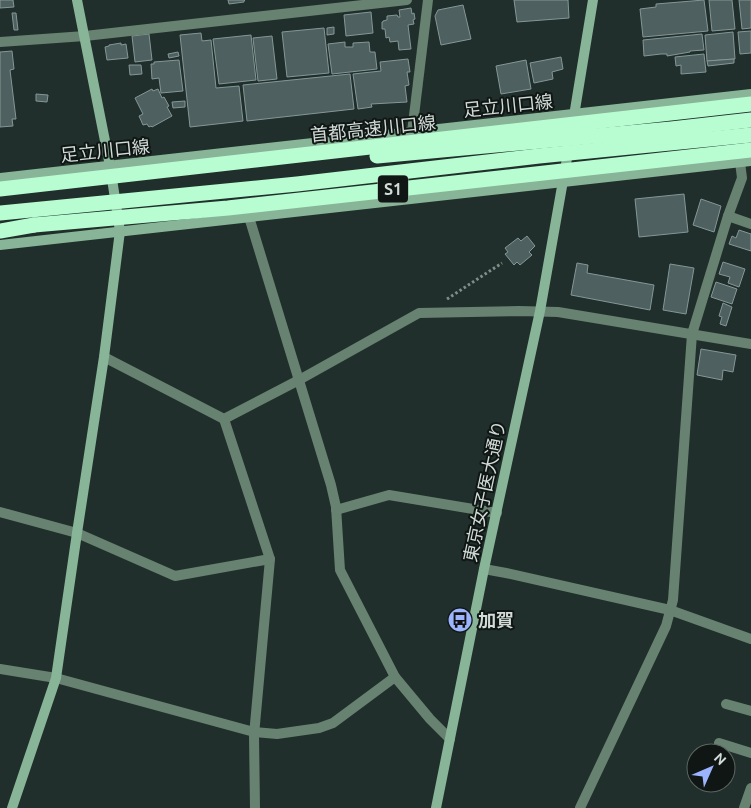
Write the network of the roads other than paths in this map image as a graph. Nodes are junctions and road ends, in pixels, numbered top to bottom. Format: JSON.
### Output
{"nodes":[{"id":1,"x":77,"y":0,"type":"edge"},
{"id":2,"x":407,"y":0,"type":"edge"},
{"id":3,"x":428,"y":0,"type":"edge"},
{"id":4,"x":593,"y":0,"type":"edge"},
{"id":5,"x":85,"y":36,"type":"junction"},
{"id":6,"x":0,"y":42,"type":"edge"},
{"id":7,"x":751,"y":94,"type":"edge"},
{"id":8,"x":751,"y":104,"type":"edge"},
{"id":9,"x":575,"y":113,"type":"junction"},
{"id":10,"x":751,"y":120,"type":"edge"},
{"id":11,"x":412,"y":132,"type":"junction"},
{"id":12,"x":751,"y":136,"type":"edge"},
{"id":13,"x":751,"y":150,"type":"edge"},
{"id":14,"x":283,"y":156,"type":"junction"},
{"id":15,"x":751,"y":161,"type":"edge"},
{"id":16,"x":740,"y":162,"type":"junction"},
{"id":17,"x":110,"y":166,"type":"junction"},
{"id":18,"x":0,"y":178,"type":"edge"},
{"id":19,"x":564,"y":181,"type":"junction"},
{"id":20,"x":0,"y":189,"type":"edge"},
{"id":21,"x":0,"y":213,"type":"edge"},
{"id":22,"x":728,"y":216,"type":"junction"},
{"id":23,"x":249,"y":217,"type":"junction"},
{"id":24,"x":751,"y":224,"type":"edge"},
{"id":25,"x":34,"y":225,"type":"junction"},
{"id":26,"x":0,"y":227,"type":"edge"},
{"id":27,"x":0,"y":231,"type":"edge"},
{"id":28,"x":120,"y":231,"type":"junction"},
{"id":29,"x":0,"y":245,"type":"edge"},
{"id":30,"x":540,"y":312,"type":"junction"},
{"id":31,"x":692,"y":334,"type":"junction"},
{"id":32,"x":751,"y":344,"type":"edge"},
{"id":33,"x":104,"y":357,"type":"junction"},
{"id":34,"x":299,"y":380,"type":"junction"},
{"id":35,"x":224,"y":419,"type":"junction"},
{"id":36,"x":336,"y":510,"type":"junction"},
{"id":37,"x":0,"y":512,"type":"edge"},
{"id":38,"x":497,"y":513,"type":"junction"},
{"id":39,"x":77,"y":533,"type":"junction"},
{"id":40,"x":270,"y":559,"type":"junction"},
{"id":41,"x":484,"y":569,"type":"junction"},
{"id":42,"x":670,"y":610,"type":"junction"},
{"id":43,"x":751,"y":640,"type":"edge"},
{"id":44,"x":0,"y":669,"type":"edge"},
{"id":45,"x":395,"y":677,"type":"junction"},
{"id":46,"x":56,"y":678,"type":"junction"},
{"id":47,"x":726,"y":704,"type":"dead end"},
{"id":48,"x":751,"y":711,"type":"edge"},
{"id":49,"x":254,"y":732,"type":"junction"},
{"id":50,"x":450,"y":739,"type":"junction"},
{"id":51,"x":736,"y":748,"type":"edge"},
{"id":52,"x":751,"y":753,"type":"edge"},
{"id":53,"x":751,"y":788,"type":"edge"},
{"id":54,"x":12,"y":808,"type":"edge"},
{"id":55,"x":255,"y":808,"type":"edge"},
{"id":56,"x":436,"y":808,"type":"edge"},
{"id":57,"x":580,"y":808,"type":"edge"},
{"id":58,"x":744,"y":808,"type":"edge"}],
"edges":[{"from":1,"to":5,"type":"street"},
{"from":2,"to":5,"type":"street"},
{"from":3,"to":11,"type":"street"},
{"from":4,"to":9,"type":"street","name":"東京女子医大通り"},
{"from":5,"to":6,"type":"street"},
{"from":5,"to":17,"type":"street"},
{"from":7,"to":9,"type":"street","name":"足立川口線"},
{"from":8,"to":14,"type":"highway","name":"首都高速川口線","number":"S1","bridge":true},
{"from":9,"to":11,"type":"street","name":"足立川口線"},
{"from":9,"to":19,"type":"street","name":"東京女子医大通り"},
{"from":10,"to":14,"type":"highway","number":"S1","bridge":true},
{"from":11,"to":17,"type":"street","name":"足立川口線"},
{"from":12,"to":21,"type":"highway","bridge":true},
{"from":13,"to":25,"type":"highway","number":"S1","bridge":true},
{"from":14,"to":20,"type":"highway","name":"首都高速川口線","number":"S1","bridge":true},
{"from":15,"to":16,"type":"street"},
{"from":16,"to":19,"type":"street"},
{"from":16,"to":22,"type":"street"},
{"from":17,"to":18,"type":"street","name":"足立川口線"},
{"from":17,"to":28,"type":"street"},
{"from":19,"to":23,"type":"street"},
{"from":19,"to":30,"type":"street","name":"東京女子医大通り"},
{"from":22,"to":24,"type":"street"},
{"from":22,"to":31,"type":"street"},
{"from":23,"to":28,"type":"street"},
{"from":23,"to":34,"type":"street"},
{"from":25,"to":26,"type":"highway","number":"S1"},
{"from":25,"to":27,"type":"highway","number":"S1"},
{"from":28,"to":29,"type":"street"},
{"from":28,"to":33,"type":"street"},
{"from":30,"to":31,"type":"street"},
{"from":30,"to":34,"type":"street"},
{"from":30,"to":38,"type":"street","name":"東京女子医大通り"},
{"from":31,"to":32,"type":"street"},
{"from":31,"to":42,"type":"street"},
{"from":33,"to":35,"type":"street"},
{"from":33,"to":39,"type":"street"},
{"from":34,"to":35,"type":"street"},
{"from":34,"to":36,"type":"street"},
{"from":35,"to":40,"type":"street"},
{"from":36,"to":38,"type":"street"},
{"from":36,"to":45,"type":"street"},
{"from":37,"to":39,"type":"street"},
{"from":38,"to":41,"type":"street","name":"東京女子医大通り"},
{"from":39,"to":40,"type":"street"},
{"from":39,"to":46,"type":"street"},
{"from":40,"to":49,"type":"street"},
{"from":41,"to":42,"type":"street"},
{"from":41,"to":50,"type":"street","name":"東京女子医大通り"},
{"from":42,"to":43,"type":"street"},
{"from":42,"to":57,"type":"street"},
{"from":44,"to":46,"type":"street"},
{"from":45,"to":49,"type":"street"},
{"from":45,"to":50,"type":"street"},
{"from":46,"to":49,"type":"street"},
{"from":46,"to":54,"type":"street"},
{"from":47,"to":48,"type":"street"},
{"from":49,"to":55,"type":"street"},
{"from":50,"to":56,"type":"street","name":"東京女子医大通り"},
{"from":51,"to":52,"type":"street"},
{"from":53,"to":58,"type":"street"}]}
